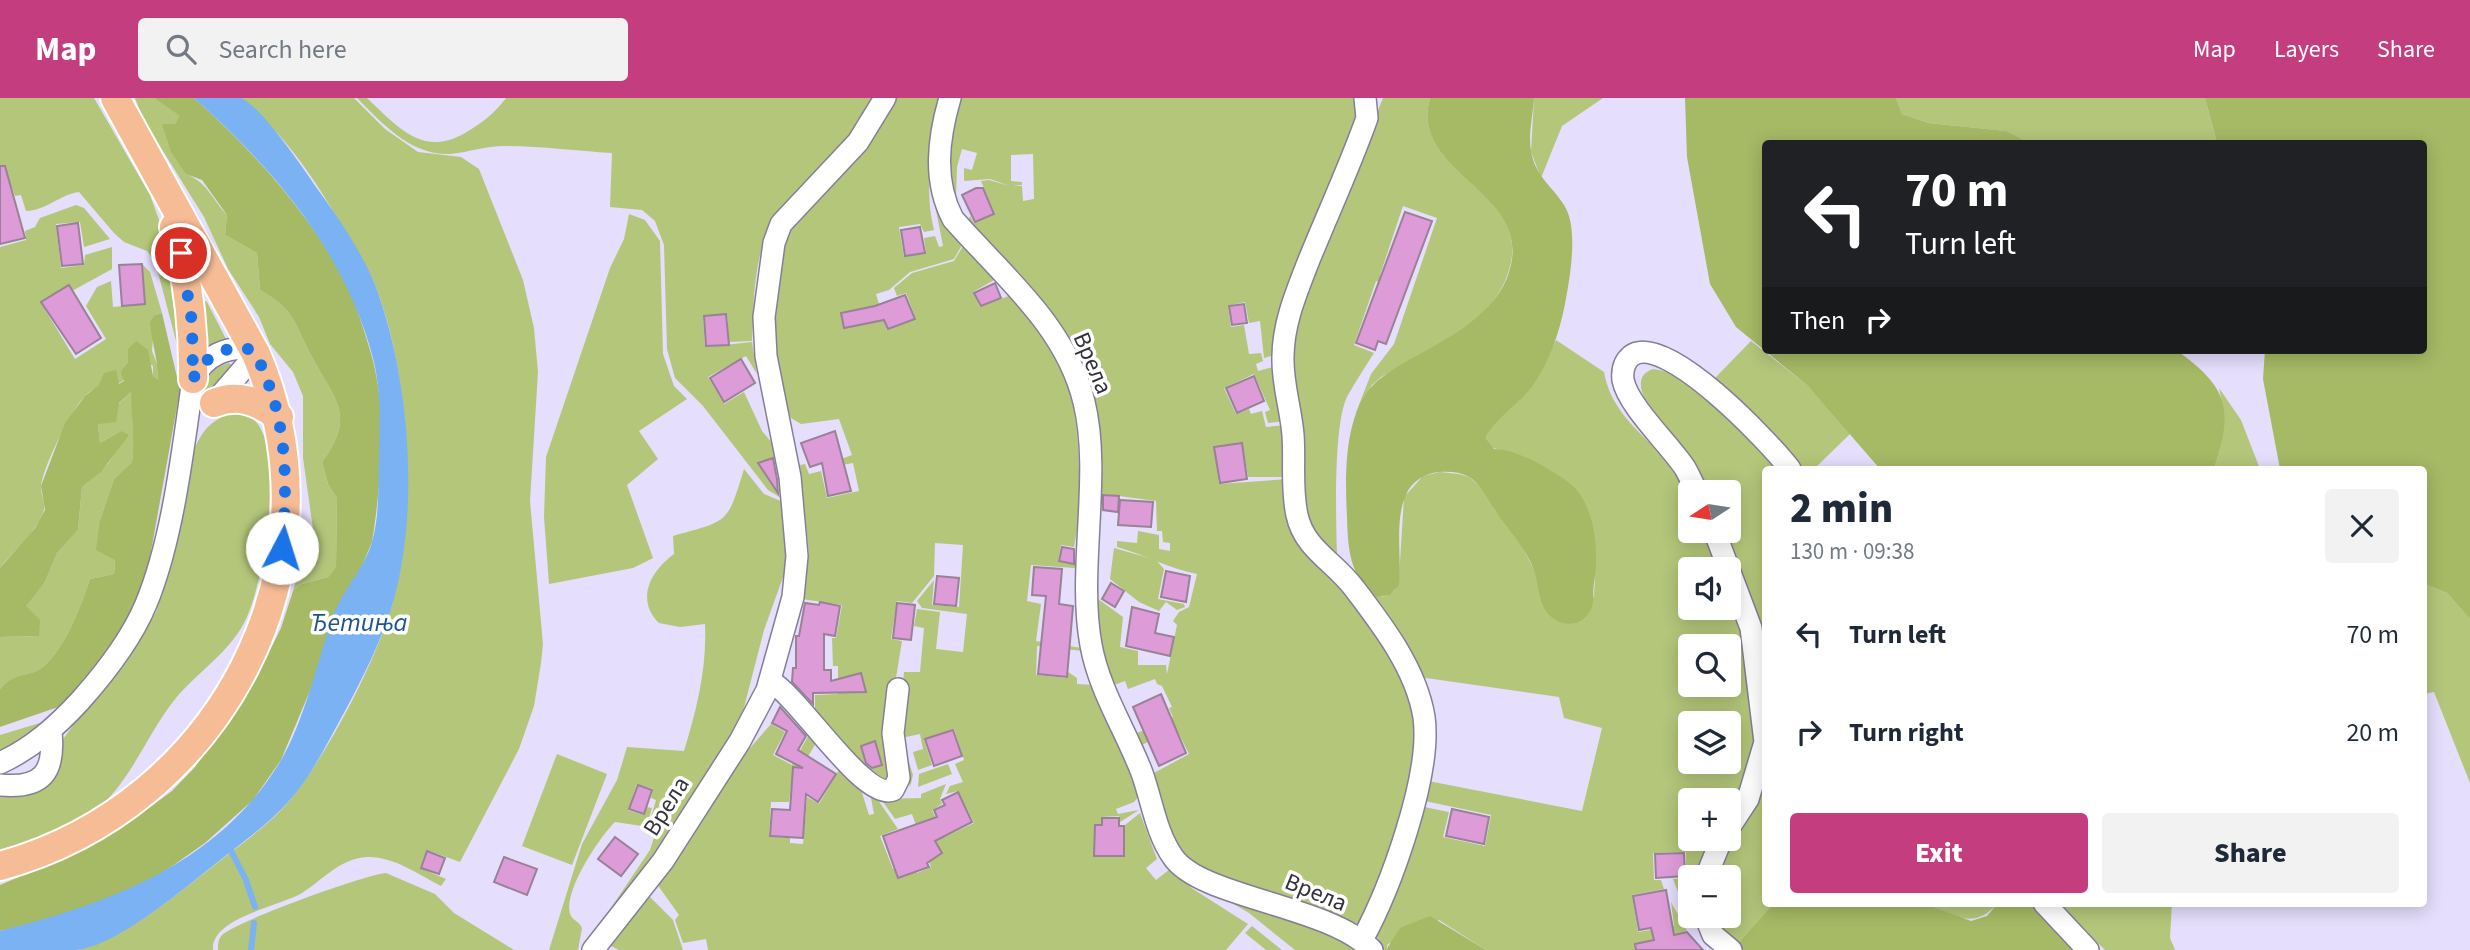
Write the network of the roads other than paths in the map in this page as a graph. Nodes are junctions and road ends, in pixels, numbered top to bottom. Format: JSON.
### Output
{"nodes":[{"id":1,"x":115,"y":98,"type":"edge"},
{"id":2,"x":884,"y":98,"type":"edge"},
{"id":3,"x":950,"y":98,"type":"edge"},
{"id":4,"x":1365,"y":98,"type":"edge"},
{"id":5,"x":166,"y":190,"type":"junction"},
{"id":6,"x":255,"y":352,"type":"junction"},
{"id":7,"x":193,"y":379,"type":"junction"},
{"id":8,"x":215,"y":403,"type":"junction"},
{"id":9,"x":279,"y":417,"type":"junction"},
{"id":10,"x":184,"y":445,"type":"junction"},
{"id":11,"x":1787,"y":466,"type":"edge"},
{"id":12,"x":1691,"y":480,"type":"edge"},
{"id":13,"x":1719,"y":543,"type":"edge"},
{"id":14,"x":770,"y":681,"type":"junction"},
{"id":15,"x":898,"y":689,"type":"dead end"},
{"id":16,"x":1762,"y":718,"type":"edge"},
{"id":17,"x":51,"y":732,"type":"junction"},
{"id":18,"x":1762,"y":752,"type":"edge"},
{"id":19,"x":0,"y":764,"type":"edge"},
{"id":20,"x":0,"y":785,"type":"edge"},
{"id":21,"x":1741,"y":810,"type":"edge"},
{"id":22,"x":0,"y":866,"type":"edge"},
{"id":23,"x":2048,"y":907,"type":"edge"},
{"id":24,"x":1710,"y":928,"type":"edge"},
{"id":25,"x":1367,"y":945,"type":"edge"},
{"id":26,"x":593,"y":950,"type":"edge"},
{"id":27,"x":1731,"y":950,"type":"edge"},
{"id":28,"x":2088,"y":950,"type":"edge"}],
"edges":[{"from":1,"to":5,"type":"main road"},
{"from":2,"to":14,"type":"street","name":"Врела"},
{"from":3,"to":25,"type":"street","name":"Врела"},
{"from":4,"to":25,"type":"street","name":"Врела"},
{"from":5,"to":6,"type":"main road"},
{"from":5,"to":7,"type":"main road"},
{"from":6,"to":7,"type":"street"},
{"from":6,"to":8,"type":"street"},
{"from":6,"to":9,"type":"main road"},
{"from":7,"to":10,"type":"street"},
{"from":8,"to":9,"type":"main road"},
{"from":8,"to":10,"type":"street"},
{"from":9,"to":22,"type":"main road"},
{"from":10,"to":17,"type":"street"},
{"from":11,"to":12,"type":"street"},
{"from":13,"to":16,"type":"street"},
{"from":14,"to":15,"type":"street"},
{"from":14,"to":26,"type":"street","name":"Врела"},
{"from":17,"to":19,"type":"street"},
{"from":17,"to":20,"type":"street"},
{"from":18,"to":21,"type":"street"},
{"from":23,"to":28,"type":"street"},
{"from":24,"to":27,"type":"street"}]}
